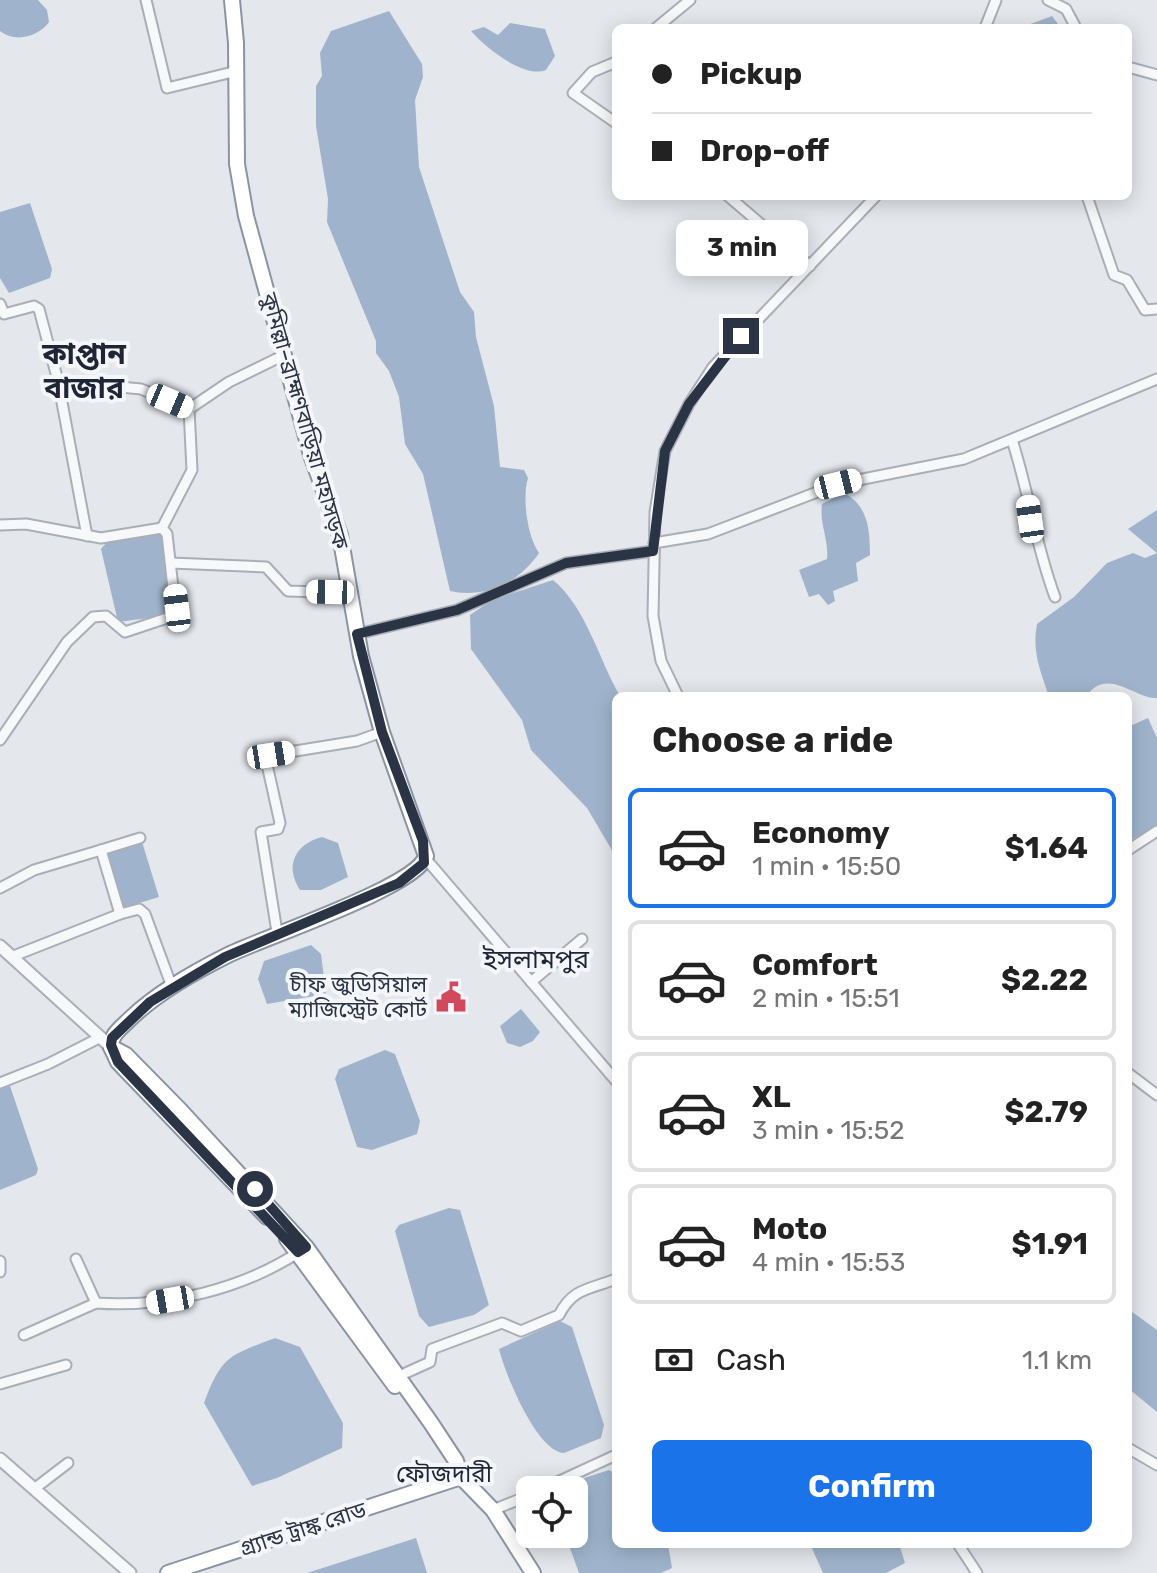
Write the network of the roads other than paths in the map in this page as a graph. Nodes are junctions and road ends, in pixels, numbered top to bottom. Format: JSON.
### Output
{"nodes":[{"id":1,"x":146,"y":0,"type":"edge"},
{"id":2,"x":232,"y":0,"type":"edge"},
{"id":3,"x":690,"y":0,"type":"edge"},
{"id":4,"x":996,"y":0,"type":"edge"},
{"id":5,"x":1048,"y":0,"type":"edge"},
{"id":6,"x":661,"y":24,"type":"edge"},
{"id":7,"x":987,"y":24,"type":"edge"},
{"id":8,"x":1074,"y":24,"type":"edge"},
{"id":9,"x":612,"y":64,"type":"edge"},
{"id":10,"x":1132,"y":68,"type":"edge"},
{"id":11,"x":237,"y":71,"type":"junction"},
{"id":12,"x":1157,"y":75,"type":"edge"},
{"id":13,"x":612,"y":120,"type":"edge"},
{"id":14,"x":733,"y":200,"type":"edge"},
{"id":15,"x":872,"y":200,"type":"edge"},
{"id":16,"x":1088,"y":200,"type":"edge"},
{"id":17,"x":810,"y":266,"type":"junction"},
{"id":18,"x":1157,"y":309,"type":"edge"},
{"id":19,"x":1,"y":312,"type":"edge"},
{"id":20,"x":286,"y":354,"type":"junction"},
{"id":21,"x":1157,"y":379,"type":"edge"},
{"id":22,"x":58,"y":381,"type":"junction"},
{"id":23,"x":189,"y":409,"type":"junction"},
{"id":24,"x":1012,"y":440,"type":"junction"},
{"id":25,"x":0,"y":525,"type":"edge"},
{"id":26,"x":162,"y":528,"type":"junction"},
{"id":27,"x":87,"y":536,"type":"junction"},
{"id":28,"x":654,"y":547,"type":"junction"},
{"id":29,"x":171,"y":563,"type":"junction"},
{"id":30,"x":351,"y":593,"type":"junction"},
{"id":31,"x":1055,"y":597,"type":"dead end"},
{"id":32,"x":357,"y":634,"type":"junction"},
{"id":33,"x":676,"y":692,"type":"edge"},
{"id":34,"x":382,"y":732,"type":"junction"},
{"id":35,"x":0,"y":740,"type":"edge"},
{"id":36,"x":1157,"y":831,"type":"edge"},
{"id":37,"x":140,"y":838,"type":"dead end"},
{"id":38,"x":1132,"y":847,"type":"edge"},
{"id":39,"x":101,"y":850,"type":"junction"},
{"id":40,"x":426,"y":859,"type":"junction"},
{"id":41,"x":0,"y":888,"type":"edge"},
{"id":42,"x":120,"y":914,"type":"junction"},
{"id":43,"x":277,"y":932,"type":"junction"},
{"id":44,"x":582,"y":939,"type":"dead end"},
{"id":45,"x":0,"y":946,"type":"edge"},
{"id":46,"x":9,"y":960,"type":"edge"},
{"id":47,"x":531,"y":982,"type":"junction"},
{"id":48,"x":172,"y":987,"type":"junction"},
{"id":49,"x":105,"y":1043,"type":"junction"},
{"id":50,"x":612,"y":1076,"type":"edge"},
{"id":51,"x":1132,"y":1076,"type":"edge"},
{"id":52,"x":0,"y":1083,"type":"edge"},
{"id":53,"x":1157,"y":1095,"type":"edge"},
{"id":54,"x":302,"y":1250,"type":"junction"},
{"id":55,"x":76,"y":1259,"type":"dead end"},
{"id":56,"x":0,"y":1261,"type":"edge"},
{"id":57,"x":0,"y":1272,"type":"edge"},
{"id":58,"x":612,"y":1281,"type":"edge"},
{"id":59,"x":96,"y":1303,"type":"junction"},
{"id":60,"x":24,"y":1335,"type":"dead end"},
{"id":61,"x":66,"y":1365,"type":"dead end"},
{"id":62,"x":399,"y":1376,"type":"junction"},
{"id":63,"x":0,"y":1384,"type":"edge"},
{"id":64,"x":1132,"y":1450,"type":"edge"},
{"id":65,"x":612,"y":1457,"type":"edge"},
{"id":66,"x":0,"y":1459,"type":"edge"},
{"id":67,"x":68,"y":1463,"type":"dead end"},
{"id":68,"x":1157,"y":1465,"type":"edge"},
{"id":69,"x":570,"y":1476,"type":"edge"},
{"id":70,"x":461,"y":1477,"type":"junction"},
{"id":71,"x":34,"y":1489,"type":"junction"},
{"id":72,"x":516,"y":1501,"type":"edge"},
{"id":73,"x":493,"y":1510,"type":"junction"},
{"id":74,"x":961,"y":1548,"type":"edge"},
{"id":75,"x":130,"y":1573,"type":"edge"},
{"id":76,"x":168,"y":1573,"type":"edge"},
{"id":77,"x":533,"y":1573,"type":"edge"},
{"id":78,"x":977,"y":1573,"type":"edge"}],
"edges":[{"from":1,"to":11,"type":"street"},
{"from":2,"to":11,"type":"highway","name":"কুমিল্লা–ব্রাহ্মণবাড়িয়া মহাসড়ক"},
{"from":3,"to":6,"type":"street"},
{"from":4,"to":7,"type":"street"},
{"from":5,"to":8,"type":"street"},
{"from":9,"to":13,"type":"street"},
{"from":10,"to":12,"type":"street"},
{"from":11,"to":20,"type":"highway","name":"কুমিল্লা–ব্রাহ্মণবাড়িয়া মহাসড়ক"},
{"from":14,"to":17,"type":"street"},
{"from":15,"to":17,"type":"street"},
{"from":16,"to":18,"type":"street"},
{"from":17,"to":28,"type":"street"},
{"from":19,"to":22,"type":"street"},
{"from":20,"to":23,"type":"street"},
{"from":20,"to":30,"type":"highway","name":"কুমিল্লা–ব্রাহ্মণবাড়িয়া মহাসড়ক"},
{"from":21,"to":24,"type":"street"},
{"from":22,"to":23,"type":"street"},
{"from":22,"to":27,"type":"street"},
{"from":23,"to":26,"type":"street"},
{"from":24,"to":28,"type":"street"},
{"from":24,"to":31,"type":"street"},
{"from":25,"to":27,"type":"street"},
{"from":26,"to":27,"type":"street"},
{"from":26,"to":29,"type":"street"},
{"from":28,"to":32,"type":"street"},
{"from":28,"to":33,"type":"street"},
{"from":29,"to":30,"type":"street"},
{"from":29,"to":35,"type":"street"},
{"from":30,"to":32,"type":"highway","name":"কুমিল্লা–ব্রাহ্মণবাড়িয়া মহাসড়ক"},
{"from":32,"to":34,"type":"highway","name":"কুমিল্লা–ব্রাহ্মণবাড়িয়া মহাসড়ক"},
{"from":34,"to":40,"type":"highway","name":"কুমিল্লা–ব্রাহ্মণবাড়িয়া মহাসড়ক"},
{"from":34,"to":43,"type":"street"},
{"from":36,"to":38,"type":"street"},
{"from":37,"to":39,"type":"street"},
{"from":39,"to":41,"type":"street"},
{"from":39,"to":42,"type":"street"},
{"from":40,"to":43,"type":"highway"},
{"from":40,"to":47,"type":"street"},
{"from":42,"to":46,"type":"street"},
{"from":42,"to":48,"type":"street"},
{"from":43,"to":48,"type":"highway"},
{"from":44,"to":47,"type":"street"},
{"from":45,"to":46,"type":"street"},
{"from":46,"to":49,"type":"street"},
{"from":47,"to":50,"type":"street"},
{"from":48,"to":49,"type":"highway"},
{"from":49,"to":52,"type":"street"},
{"from":49,"to":54,"type":"highway"},
{"from":51,"to":53,"type":"street"},
{"from":54,"to":59,"type":"street"},
{"from":54,"to":62,"type":"highway"},
{"from":54,"to":70,"type":"highway"},
{"from":55,"to":59,"type":"street"},
{"from":56,"to":57,"type":"street"},
{"from":58,"to":62,"type":"street"},
{"from":59,"to":60,"type":"street"},
{"from":61,"to":63,"type":"street"},
{"from":62,"to":70,"type":"highway"},
{"from":64,"to":68,"type":"street"},
{"from":65,"to":69,"type":"street"},
{"from":66,"to":71,"type":"street"},
{"from":67,"to":71,"type":"street"},
{"from":70,"to":73,"type":"highway"},
{"from":70,"to":76,"type":"highway","name":"গ্র্যান্ড ট্রাঙ্ক রোড"},
{"from":71,"to":75,"type":"street"},
{"from":72,"to":73,"type":"street"},
{"from":73,"to":77,"type":"highway"},
{"from":74,"to":78,"type":"street"}]}
